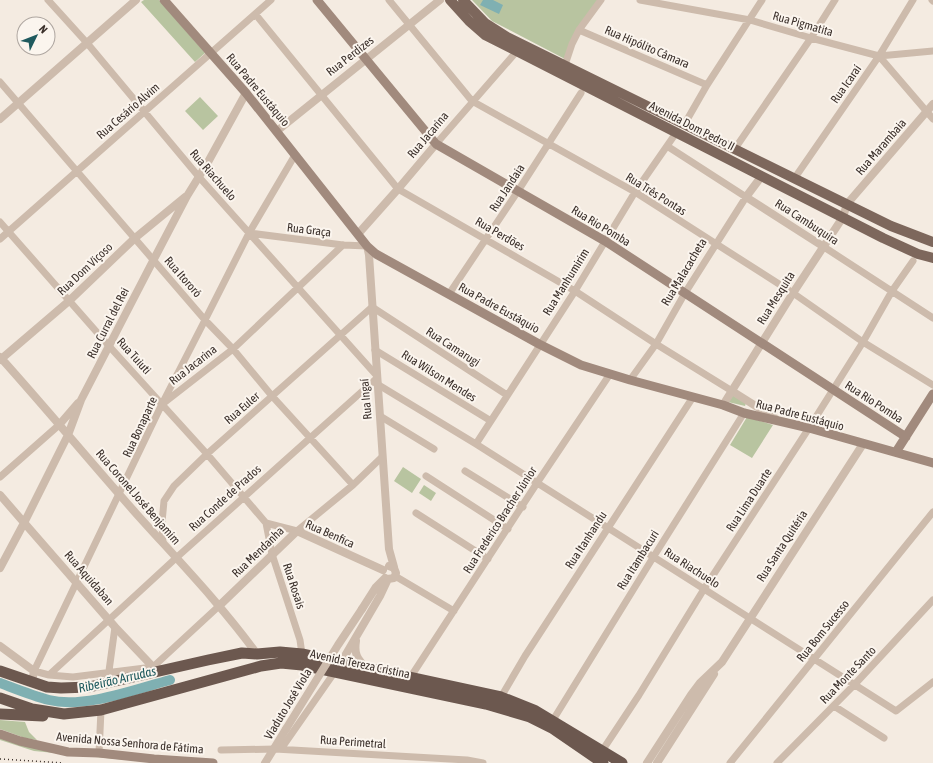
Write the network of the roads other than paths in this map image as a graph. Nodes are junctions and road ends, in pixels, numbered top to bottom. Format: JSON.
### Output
{"nodes":[{"id":1,"x":48,"y":0,"type":"edge"},
{"id":2,"x":136,"y":0,"type":"edge"},
{"id":3,"x":164,"y":0,"type":"edge"},
{"id":4,"x":271,"y":0,"type":"edge"},
{"id":5,"x":317,"y":0,"type":"edge"},
{"id":6,"x":389,"y":0,"type":"edge"},
{"id":7,"x":440,"y":0,"type":"edge"},
{"id":8,"x":450,"y":0,"type":"edge"},
{"id":9,"x":463,"y":0,"type":"edge"},
{"id":10,"x":601,"y":0,"type":"edge"},
{"id":11,"x":640,"y":0,"type":"edge"},
{"id":12,"x":762,"y":0,"type":"edge"},
{"id":13,"x":835,"y":0,"type":"edge"},
{"id":14,"x":913,"y":0,"type":"edge"},
{"id":15,"x":256,"y":15,"type":"junction"},
{"id":16,"x":750,"y":20,"type":"junction"},
{"id":17,"x":409,"y":24,"type":"junction"},
{"id":18,"x":579,"y":30,"type":"junction"},
{"id":19,"x":811,"y":38,"type":"junction"},
{"id":20,"x":87,"y":43,"type":"junction"},
{"id":21,"x":517,"y":51,"type":"junction"},
{"id":22,"x":933,"y":51,"type":"edge"},
{"id":23,"x":211,"y":52,"type":"junction"},
{"id":24,"x":879,"y":56,"type":"junction"},
{"id":25,"x":366,"y":59,"type":"junction"},
{"id":26,"x":565,"y":65,"type":"junction"},
{"id":27,"x":0,"y":82,"type":"edge"},
{"id":28,"x":708,"y":84,"type":"junction"},
{"id":29,"x":246,"y":93,"type":"junction"},
{"id":30,"x":581,"y":93,"type":"dead end"},
{"id":31,"x":320,"y":95,"type":"junction"},
{"id":32,"x":472,"y":101,"type":"junction"},
{"id":33,"x":18,"y":103,"type":"junction"},
{"id":34,"x":933,"y":104,"type":"edge"},
{"id":35,"x":145,"y":111,"type":"junction"},
{"id":36,"x":927,"y":112,"type":"junction"},
{"id":37,"x":0,"y":118,"type":"edge"},
{"id":38,"x":933,"y":119,"type":"edge"},
{"id":39,"x":684,"y":125,"type":"junction"},
{"id":40,"x":277,"y":131,"type":"junction"},
{"id":41,"x":676,"y":133,"type":"junction"},
{"id":42,"x":436,"y":144,"type":"junction"},
{"id":43,"x":549,"y":144,"type":"junction"},
{"id":44,"x":667,"y":146,"type":"junction"},
{"id":45,"x":734,"y":150,"type":"junction"},
{"id":46,"x":295,"y":155,"type":"junction"},
{"id":47,"x":78,"y":171,"type":"junction"},
{"id":48,"x":199,"y":177,"type":"junction"},
{"id":49,"x":761,"y":177,"type":"junction"},
{"id":50,"x":794,"y":179,"type":"junction"},
{"id":51,"x":398,"y":189,"type":"junction"},
{"id":52,"x":518,"y":191,"type":"junction"},
{"id":53,"x":635,"y":192,"type":"junction"},
{"id":54,"x":187,"y":196,"type":"junction"},
{"id":55,"x":746,"y":197,"type":"junction"},
{"id":56,"x":847,"y":204,"type":"junction"},
{"id":57,"x":843,"y":217,"type":"junction"},
{"id":58,"x":0,"y":222,"type":"edge"},
{"id":59,"x":8,"y":232,"type":"junction"},
{"id":60,"x":249,"y":233,"type":"junction"},
{"id":61,"x":358,"y":234,"type":"junction"},
{"id":62,"x":135,"y":238,"type":"junction"},
{"id":63,"x":0,"y":239,"type":"edge"},
{"id":64,"x":486,"y":240,"type":"junction"},
{"id":65,"x":605,"y":241,"type":"junction"},
{"id":66,"x":932,"y":241,"type":"edge"},
{"id":67,"x":715,"y":244,"type":"junction"},
{"id":68,"x":343,"y":245,"type":"junction"},
{"id":69,"x":367,"y":246,"type":"junction"},
{"id":70,"x":824,"y":247,"type":"junction"},
{"id":71,"x":933,"y":258,"type":"edge"},
{"id":72,"x":154,"y":259,"type":"junction"},
{"id":73,"x":913,"y":261,"type":"dead end"},
{"id":74,"x":297,"y":288,"type":"junction"},
{"id":75,"x":575,"y":291,"type":"junction"},
{"id":76,"x":892,"y":291,"type":"junction"},
{"id":77,"x":685,"y":292,"type":"junction"},
{"id":78,"x":793,"y":293,"type":"junction"},
{"id":79,"x":449,"y":294,"type":"junction"},
{"id":80,"x":69,"y":301,"type":"junction"},
{"id":81,"x":372,"y":307,"type":"junction"},
{"id":82,"x":387,"y":317,"type":"junction"},
{"id":83,"x":933,"y":318,"type":"edge"},
{"id":84,"x":205,"y":320,"type":"junction"},
{"id":85,"x":373,"y":324,"type":"junction"},
{"id":86,"x":340,"y":335,"type":"junction"},
{"id":87,"x":863,"y":342,"type":"junction"},
{"id":88,"x":762,"y":343,"type":"junction"},
{"id":89,"x":539,"y":344,"type":"junction"},
{"id":90,"x":656,"y":344,"type":"junction"},
{"id":91,"x":109,"y":346,"type":"junction"},
{"id":92,"x":233,"y":349,"type":"junction"},
{"id":93,"x":375,"y":350,"type":"junction"},
{"id":94,"x":1,"y":359,"type":"edge"},
{"id":95,"x":376,"y":360,"type":"junction"},
{"id":96,"x":365,"y":363,"type":"junction"},
{"id":97,"x":610,"y":374,"type":"junction"},
{"id":98,"x":377,"y":379,"type":"junction"},
{"id":99,"x":630,"y":380,"type":"junction"},
{"id":100,"x":933,"y":385,"type":"edge"},
{"id":101,"x":833,"y":389,"type":"junction"},
{"id":102,"x":732,"y":391,"type":"junction"},
{"id":103,"x":933,"y":394,"type":"edge"},
{"id":104,"x":507,"y":395,"type":"junction"},
{"id":105,"x":272,"y":396,"type":"junction"},
{"id":106,"x":693,"y":397,"type":"junction"},
{"id":107,"x":81,"y":400,"type":"junction"},
{"id":108,"x":162,"y":404,"type":"junction"},
{"id":109,"x":723,"y":404,"type":"junction"},
{"id":110,"x":744,"y":412,"type":"junction"},
{"id":111,"x":382,"y":418,"type":"junction"},
{"id":112,"x":491,"y":421,"type":"junction"},
{"id":113,"x":780,"y":422,"type":"junction"},
{"id":114,"x":59,"y":425,"type":"junction"},
{"id":115,"x":809,"y":428,"type":"junction"},
{"id":116,"x":68,"y":435,"type":"junction"},
{"id":117,"x":310,"y":437,"type":"junction"},
{"id":118,"x":906,"y":437,"type":"junction"},
{"id":119,"x":476,"y":444,"type":"junction"},
{"id":120,"x":863,"y":444,"type":"junction"},
{"id":121,"x":434,"y":449,"type":"dead end"},
{"id":122,"x":896,"y":452,"type":"junction"},
{"id":123,"x":207,"y":454,"type":"junction"},
{"id":124,"x":382,"y":457,"type":"junction"},
{"id":125,"x":933,"y":462,"type":"edge"},
{"id":126,"x":465,"y":471,"type":"dead end"},
{"id":127,"x":426,"y":476,"type":"dead end"},
{"id":128,"x":0,"y":477,"type":"edge"},
{"id":129,"x":537,"y":483,"type":"junction"},
{"id":130,"x":353,"y":485,"type":"junction"},
{"id":131,"x":0,"y":495,"type":"edge"},
{"id":132,"x":120,"y":495,"type":"junction"},
{"id":133,"x":244,"y":496,"type":"junction"},
{"id":134,"x":522,"y":507,"type":"junction"},
{"id":135,"x":416,"y":512,"type":"dead end"},
{"id":136,"x":933,"y":512,"type":"edge"},
{"id":137,"x":24,"y":523,"type":"junction"},
{"id":138,"x":266,"y":524,"type":"junction"},
{"id":139,"x":608,"y":527,"type":"junction"},
{"id":140,"x":508,"y":529,"type":"junction"},
{"id":141,"x":297,"y":531,"type":"junction"},
{"id":142,"x":163,"y":543,"type":"junction"},
{"id":143,"x":272,"y":554,"type":"junction"},
{"id":144,"x":654,"y":556,"type":"junction"},
{"id":145,"x":176,"y":558,"type":"junction"},
{"id":146,"x":488,"y":559,"type":"junction"},
{"id":147,"x":0,"y":568,"type":"edge"},
{"id":148,"x":389,"y":573,"type":"junction"},
{"id":149,"x":77,"y":583,"type":"junction"},
{"id":150,"x":704,"y":589,"type":"junction"},
{"id":151,"x":933,"y":600,"type":"edge"},
{"id":152,"x":219,"y":606,"type":"junction"},
{"id":153,"x":454,"y":611,"type":"junction"},
{"id":154,"x":750,"y":617,"type":"junction"},
{"id":155,"x":108,"y":619,"type":"junction"},
{"id":156,"x":115,"y":627,"type":"junction"},
{"id":157,"x":357,"y":637,"type":"junction"},
{"id":158,"x":0,"y":646,"type":"edge"},
{"id":159,"x":257,"y":654,"type":"junction"},
{"id":160,"x":302,"y":654,"type":"junction"},
{"id":161,"x":814,"y":658,"type":"junction"},
{"id":162,"x":342,"y":662,"type":"junction"},
{"id":163,"x":722,"y":662,"type":"junction"},
{"id":164,"x":366,"y":667,"type":"junction"},
{"id":165,"x":158,"y":669,"type":"junction"},
{"id":166,"x":34,"y":670,"type":"junction"},
{"id":167,"x":0,"y":671,"type":"edge"},
{"id":168,"x":334,"y":673,"type":"junction"},
{"id":169,"x":49,"y":675,"type":"junction"},
{"id":170,"x":410,"y":678,"type":"junction"},
{"id":171,"x":108,"y":679,"type":"junction"},
{"id":172,"x":32,"y":682,"type":"junction"},
{"id":173,"x":933,"y":682,"type":"edge"},
{"id":174,"x":855,"y":684,"type":"junction"},
{"id":175,"x":501,"y":697,"type":"junction"},
{"id":176,"x":0,"y":698,"type":"edge"},
{"id":177,"x":834,"y":706,"type":"junction"},
{"id":178,"x":100,"y":710,"type":"junction"},
{"id":179,"x":0,"y":714,"type":"edge"},
{"id":180,"x":64,"y":714,"type":"junction"},
{"id":181,"x":28,"y":716,"type":"junction"},
{"id":182,"x":553,"y":720,"type":"junction"},
{"id":183,"x":0,"y":734,"type":"edge"},
{"id":184,"x":884,"y":738,"type":"dead end"},
{"id":185,"x":278,"y":749,"type":"junction"},
{"id":186,"x":221,"y":750,"type":"dead end"},
{"id":187,"x":602,"y":751,"type":"junction"},
{"id":188,"x":99,"y":753,"type":"junction"},
{"id":189,"x":213,"y":763,"type":"edge"},
{"id":190,"x":265,"y":763,"type":"edge"},
{"id":191,"x":483,"y":763,"type":"edge"},
{"id":192,"x":603,"y":763,"type":"edge"},
{"id":193,"x":622,"y":763,"type":"edge"},
{"id":194,"x":647,"y":763,"type":"edge"},
{"id":195,"x":657,"y":763,"type":"edge"},
{"id":196,"x":730,"y":763,"type":"edge"},
{"id":197,"x":777,"y":763,"type":"edge"}],
"edges":[{"from":1,"to":20,"type":"street","name":"Rua Riachuelo"},
{"from":2,"to":20,"type":"street"},
{"from":3,"to":23,"type":"main road","name":"Rua Padre Eustáquio"},
{"from":4,"to":15,"type":"street","name":"Rua Cesário Alvim"},
{"from":5,"to":25,"type":"main road","name":"Rua Rio Pomba"},
{"from":6,"to":17,"type":"street","name":"Rua Três Pontas"},
{"from":7,"to":17,"type":"street","name":"Rua Perdizes"},
{"from":8,"to":21,"type":"main road","name":"Avenida Dom Pedro II"},
{"from":9,"to":26,"type":"main road","name":"Avenida Dom Pedro II"},
{"from":10,"to":18,"type":"street"},
{"from":11,"to":16,"type":"street","name":"Rua Pigmatita"},
{"from":12,"to":16,"type":"street"},
{"from":13,"to":19,"type":"street"},
{"from":14,"to":24,"type":"street","name":"Rua Icaraí"},
{"from":15,"to":23,"type":"street","name":"Rua Cesário Alvim"},
{"from":15,"to":31,"type":"street","name":"Rua Perdões"},
{"from":16,"to":19,"type":"street","name":"Rua Pigmatita"},
{"from":16,"to":28,"type":"street"},
{"from":17,"to":25,"type":"street","name":"Rua Perdizes"},
{"from":17,"to":32,"type":"street","name":"Rua Três Pontas"},
{"from":18,"to":26,"type":"street"},
{"from":18,"to":28,"type":"street","name":"Rua Hipólito Câmara"},
{"from":19,"to":24,"type":"street","name":"Rua Pigmatita"},
{"from":19,"to":45,"type":"street"},
{"from":20,"to":33,"type":"street"},
{"from":20,"to":35,"type":"street","name":"Rua Riachuelo"},
{"from":21,"to":32,"type":"street","name":"Rua Jacarina"},
{"from":21,"to":41,"type":"main road","name":"Avenida Dom Pedro II"},
{"from":22,"to":24,"type":"street"},
{"from":23,"to":29,"type":"main road","name":"Rua Padre Eustáquio"},
{"from":23,"to":35,"type":"street","name":"Rua Cesário Alvim"},
{"from":24,"to":36,"type":"street"},
{"from":24,"to":50,"type":"street","name":"Rua Icaraí"},
{"from":25,"to":31,"type":"street","name":"Rua Perdizes"},
{"from":25,"to":42,"type":"main road","name":"Rua Rio Pomba"},
{"from":26,"to":39,"type":"main road","name":"Avenida Dom Pedro II"},
{"from":27,"to":33,"type":"street","name":"Rua Itororó"},
{"from":28,"to":39,"type":"street"},
{"from":29,"to":40,"type":"main road","name":"Rua Padre Eustáquio"},
{"from":29,"to":48,"type":"street","name":"Rua Curral del Rei"},
{"from":30,"to":43,"type":"street","name":"Rua Jandaia"},
{"from":31,"to":40,"type":"street","name":"Rua Perdizes"},
{"from":31,"to":51,"type":"street","name":"Rua Perdões"},
{"from":32,"to":42,"type":"street","name":"Rua Jacarina"},
{"from":32,"to":43,"type":"street","name":"Rua Três Pontas"},
{"from":33,"to":37,"type":"street"},
{"from":33,"to":47,"type":"street","name":"Rua Itororó"},
{"from":34,"to":36,"type":"street","name":"Rua Marambaia"},
{"from":35,"to":47,"type":"street","name":"Rua Cesário Alvim"},
{"from":35,"to":48,"type":"street","name":"Rua Riachuelo"},
{"from":36,"to":38,"type":"street"},
{"from":36,"to":56,"type":"street","name":"Rua Marambaia"},
{"from":39,"to":45,"type":"main road","name":"Avenida Dom Pedro II"},
{"from":40,"to":46,"type":"main road","name":"Rua Padre Eustáquio"},
{"from":41,"to":44,"type":"street","name":"Rua Manhumirim"},
{"from":41,"to":49,"type":"main road","name":"Avenida Dom Pedro II"},
{"from":42,"to":51,"type":"street","name":"Rua Jacarina"},
{"from":42,"to":52,"type":"main road","name":"Rua Rio Pomba"},
{"from":43,"to":52,"type":"street","name":"Rua Jandaia"},
{"from":43,"to":53,"type":"street","name":"Rua Três Pontas"},
{"from":44,"to":53,"type":"street","name":"Rua Manhumirim"},
{"from":44,"to":55,"type":"street","name":"Rua Cambuquira"},
{"from":45,"to":50,"type":"main road","name":"Avenida Dom Pedro II"},
{"from":46,"to":60,"type":"street","name":"Rua Bonaparte"},
{"from":46,"to":61,"type":"main road","name":"Rua Padre Eustáquio"},
{"from":47,"to":59,"type":"street","name":"Rua Cesário Alvim"},
{"from":47,"to":62,"type":"street","name":"Rua Itororó"},
{"from":48,"to":54,"type":"street","name":"Rua Curral del Rei"},
{"from":48,"to":60,"type":"street","name":"Rua Riachuelo"},
{"from":49,"to":55,"type":"street","name":"Rua Malacacheta"},
{"from":49,"to":57,"type":"main road","name":"Avenida Dom Pedro II"},
{"from":50,"to":56,"type":"main road","name":"Avenida Dom Pedro II"},
{"from":51,"to":61,"type":"street","name":"Rua Jacarina"},
{"from":51,"to":64,"type":"street","name":"Rua Perdões"},
{"from":52,"to":64,"type":"street","name":"Rua Jandaia"},
{"from":52,"to":65,"type":"main road","name":"Rua Rio Pomba"},
{"from":53,"to":65,"type":"street","name":"Rua Manhumirim"},
{"from":53,"to":67,"type":"street","name":"Rua Três Pontas"},
{"from":54,"to":62,"type":"street","name":"Rua Dom Viçoso"},
{"from":54,"to":72,"type":"street","name":"Rua Curral del Rei"},
{"from":55,"to":67,"type":"street","name":"Rua Malacacheta"},
{"from":55,"to":70,"type":"street","name":"Rua Cambuquira"},
{"from":56,"to":57,"type":"street","name":"Rua Mesquita"},
{"from":56,"to":66,"type":"main road","name":"Avenida Dom Pedro II"},
{"from":57,"to":70,"type":"street","name":"Rua Mesquita"},
{"from":57,"to":71,"type":"main road","name":"Avenida Dom Pedro II"},
{"from":58,"to":59,"type":"street","name":"Rua Tuiuti"},
{"from":59,"to":63,"type":"street","name":"Rua Cesário Alvim"},
{"from":59,"to":80,"type":"street","name":"Rua Tuiuti"},
{"from":60,"to":68,"type":"street","name":"Rua Graça"},
{"from":60,"to":74,"type":"street","name":"Rua Riachuelo"},
{"from":60,"to":84,"type":"street","name":"Rua Bonaparte"},
{"from":61,"to":69,"type":"main road","name":"Rua Padre Eustáquio"},
{"from":62,"to":72,"type":"street","name":"Rua Itororó"},
{"from":62,"to":80,"type":"street","name":"Rua Dom Viçoso"},
{"from":64,"to":75,"type":"street","name":"Rua Perdões"},
{"from":64,"to":79,"type":"street","name":"Rua Jandaia"},
{"from":65,"to":75,"type":"street","name":"Rua Manhumirim"},
{"from":65,"to":77,"type":"main road","name":"Rua Rio Pomba"},
{"from":67,"to":77,"type":"street","name":"Rua Malacacheta"},
{"from":67,"to":78,"type":"street","name":"Rua Três Pontas"},
{"from":68,"to":69,"type":"street","name":"Rua Graça"},
{"from":68,"to":74,"type":"street","name":"Rua Jacarina"},
{"from":69,"to":79,"type":"main road","name":"Rua Padre Eustáquio"},
{"from":69,"to":81,"type":"street","name":"Rua Ingaí"},
{"from":70,"to":76,"type":"street","name":"Rua Cambuquira"},
{"from":70,"to":78,"type":"street","name":"Rua Mesquita"},
{"from":72,"to":84,"type":"street","name":"Rua Itororó"},
{"from":72,"to":91,"type":"street","name":"Rua Curral del Rei"},
{"from":73,"to":76,"type":"street","name":"Rua Lima Duarte"},
{"from":74,"to":86,"type":"street","name":"Rua Riachuelo"},
{"from":74,"to":92,"type":"street","name":"Rua Jacarina"},
{"from":75,"to":89,"type":"street","name":"Rua Manhumirim"},
{"from":75,"to":90,"type":"street","name":"Rua Perdões"},
{"from":76,"to":83,"type":"street","name":"Rua Cambuquira"},
{"from":76,"to":87,"type":"street","name":"Rua Lima Duarte"},
{"from":77,"to":88,"type":"main road","name":"Rua Rio Pomba"},
{"from":77,"to":90,"type":"street","name":"Rua Malacacheta"},
{"from":78,"to":87,"type":"street","name":"Rua Três Pontas"},
{"from":78,"to":88,"type":"street","name":"Rua Mesquita"},
{"from":79,"to":89,"type":"main road","name":"Rua Padre Eustáquio"},
{"from":80,"to":91,"type":"street","name":"Rua Tuiuti"},
{"from":80,"to":94,"type":"street","name":"Rua Dom Viçoso"},
{"from":81,"to":82,"type":"street","name":"Rua Camarugi"},
{"from":81,"to":85,"type":"street","name":"Rua Ingaí"},
{"from":81,"to":86,"type":"street","name":"Rua Euler"},
{"from":82,"to":85,"type":"street"},
{"from":82,"to":104,"type":"street","name":"Rua Camarugi"},
{"from":84,"to":92,"type":"street","name":"Rua Itororó"},
{"from":84,"to":108,"type":"street","name":"Rua Bonaparte"},
{"from":85,"to":93,"type":"street","name":"Rua Ingaí"},
{"from":86,"to":96,"type":"street","name":"Rua Riachuelo"},
{"from":86,"to":105,"type":"street","name":"Rua Euler"},
{"from":87,"to":100,"type":"street","name":"Rua Três Pontas"},
{"from":87,"to":101,"type":"street","name":"Rua Lima Duarte"},
{"from":88,"to":101,"type":"main road","name":"Rua Rio Pomba"},
{"from":88,"to":102,"type":"street","name":"Rua Mesquita"},
{"from":89,"to":97,"type":"main road","name":"Rua Padre Eustáquio"},
{"from":89,"to":104,"type":"street","name":"Rua Manhumirim"},
{"from":90,"to":99,"type":"street","name":"Rua Malacacheta"},
{"from":90,"to":102,"type":"street","name":"Rua Perdões"},
{"from":91,"to":107,"type":"street","name":"Rua Curral del Rei"},
{"from":91,"to":108,"type":"street","name":"Rua Tuiuti"},
{"from":92,"to":105,"type":"street","name":"Rua Itororó"},
{"from":92,"to":108,"type":"street","name":"Rua Jacarina"},
{"from":93,"to":95,"type":"street","name":"Rua Ingaí"},
{"from":93,"to":112,"type":"street","name":"Rua Wilson Mendes"},
{"from":94,"to":114,"type":"street","name":"Rua Coronel José Benjamim"},
{"from":95,"to":96,"type":"street"},
{"from":95,"to":98,"type":"street","name":"Rua Ingaí"},
{"from":96,"to":98,"type":"street","name":"Rua Riachuelo"},
{"from":97,"to":99,"type":"main road","name":"Rua Padre Eustáquio"},
{"from":97,"to":129,"type":"street","name":"Rua Frederico Bracher Júnior"},
{"from":98,"to":111,"type":"street","name":"Rua Ingaí"},
{"from":98,"to":117,"type":"street","name":"Rua Conde de Prados"},
{"from":98,"to":119,"type":"street"},
{"from":99,"to":106,"type":"main road","name":"Rua Padre Eustáquio"},
{"from":101,"to":115,"type":"street","name":"Rua Lima Duarte"},
{"from":101,"to":118,"type":"main road","name":"Rua Rio Pomba"},
{"from":102,"to":109,"type":"street","name":"Rua Mesquita"},
{"from":102,"to":113,"type":"street","name":"Rua Perdões"},
{"from":103,"to":118,"type":"main road"},
{"from":104,"to":112,"type":"street","name":"Rua Manhumirim"},
{"from":105,"to":117,"type":"street","name":"Rua Itororó"},
{"from":105,"to":123,"type":"street","name":"Rua Euler"},
{"from":106,"to":109,"type":"main road","name":"Rua Padre Eustáquio"},
{"from":106,"to":139,"type":"street","name":"Rua Itanhandu"},
{"from":107,"to":114,"type":"street"},
{"from":107,"to":116,"type":"street","name":"Rua Curral del Rei"},
{"from":108,"to":123,"type":"street","name":"Rua Tuiuti"},
{"from":108,"to":132,"type":"street","name":"Rua Bonaparte"},
{"from":109,"to":110,"type":"main road","name":"Rua Padre Eustáquio"},
{"from":110,"to":113,"type":"main road","name":"Rua Padre Eustáquio"},
{"from":110,"to":144,"type":"street","name":"Rua Itambacuri"},
{"from":111,"to":121,"type":"street"},
{"from":111,"to":124,"type":"street","name":"Rua Ingaí"},
{"from":112,"to":119,"type":"street","name":"Rua Manhumirim"},
{"from":113,"to":115,"type":"main road","name":"Rua Padre Eustáquio"},
{"from":114,"to":116,"type":"street","name":"Rua Coronel José Benjamim"},
{"from":114,"to":128,"type":"street"},
{"from":115,"to":120,"type":"main road","name":"Rua Padre Eustáquio"},
{"from":115,"to":150,"type":"street","name":"Rua Lima Duarte"},
{"from":116,"to":132,"type":"street","name":"Rua Coronel José Benjamim"},
{"from":116,"to":137,"type":"street","name":"Rua Curral del Rei"},
{"from":117,"to":130,"type":"street","name":"Rua Itororó"},
{"from":117,"to":133,"type":"street","name":"Rua Conde de Prados"},
{"from":118,"to":122,"type":"main road"},
{"from":119,"to":129,"type":"street","name":"Rua Riachuelo"},
{"from":120,"to":122,"type":"main road","name":"Rua Padre Eustáquio"},
{"from":120,"to":154,"type":"street","name":"Rua Santa Quitéria"},
{"from":122,"to":125,"type":"main road","name":"Rua Padre Eustáquio"},
{"from":123,"to":133,"type":"street","name":"Rua Tuiuti"},
{"from":123,"to":142,"type":"street","name":"Rua Euler"},
{"from":124,"to":130,"type":"street","name":"Rua Mendanha"},
{"from":124,"to":148,"type":"street","name":"Rua Ingaí"},
{"from":126,"to":134,"type":"street"},
{"from":127,"to":140,"type":"street"},
{"from":129,"to":134,"type":"street","name":"Rua Frederico Bracher Júnior"},
{"from":129,"to":139,"type":"street","name":"Rua Riachuelo"},
{"from":130,"to":141,"type":"street","name":"Rua Mendanha"},
{"from":131,"to":137,"type":"street","name":"Rua Aquidaban"},
{"from":132,"to":142,"type":"street","name":"Rua Coronel José Benjamim"},
{"from":132,"to":149,"type":"street","name":"Rua Bonaparte"},
{"from":133,"to":138,"type":"street","name":"Rua Tuiuti"},
{"from":133,"to":145,"type":"street","name":"Rua Conde de Prados"},
{"from":134,"to":140,"type":"street","name":"Rua Frederico Bracher Júnior"},
{"from":135,"to":146,"type":"street"},
{"from":136,"to":161,"type":"street","name":"Rua Bom Sucesso"},
{"from":137,"to":147,"type":"street","name":"Rua Curral del Rei"},
{"from":137,"to":149,"type":"street","name":"Rua Aquidaban"},
{"from":138,"to":141,"type":"street","name":"Rua Benfica"},
{"from":138,"to":143,"type":"street","name":"Rua Rosais"},
{"from":139,"to":144,"type":"street","name":"Rua Riachuelo"},
{"from":139,"to":175,"type":"street","name":"Rua Itanhandu"},
{"from":140,"to":146,"type":"street","name":"Rua Frederico Bracher Júnior"},
{"from":141,"to":143,"type":"street","name":"Rua Mendanha"},
{"from":141,"to":148,"type":"street","name":"Rua Benfica"},
{"from":142,"to":145,"type":"street","name":"Rua Coronel José Benjamim"},
{"from":143,"to":152,"type":"street","name":"Rua Mendanha"},
{"from":143,"to":160,"type":"street","name":"Rua Rosais"},
{"from":144,"to":150,"type":"street","name":"Rua Riachuelo"},
{"from":144,"to":182,"type":"street","name":"Rua Itambacuri"},
{"from":145,"to":152,"type":"street","name":"Rua Coronel José Benjamim"},
{"from":145,"to":155,"type":"street","name":"Rua Conde de Prados"},
{"from":146,"to":153,"type":"street","name":"Rua Frederico Bracher Júnior"},
{"from":148,"to":153,"type":"street","name":"Rua Benfica"},
{"from":148,"to":157,"type":"street","name":"Rua Ingaí"},
{"from":148,"to":185,"type":"street","name":"Viaduto José Viola","bridge":true},
{"from":149,"to":155,"type":"street","name":"Rua Aquidaban"},
{"from":149,"to":166,"type":"street","name":"Rua Bonaparte"},
{"from":150,"to":154,"type":"street","name":"Rua Riachuelo"},
{"from":150,"to":187,"type":"street","name":"Rua Lima Duarte"},
{"from":151,"to":174,"type":"street","name":"Rua Monte Santo"},
{"from":152,"to":159,"type":"street","name":"Rua Coronel José Benjamim"},
{"from":152,"to":165,"type":"street","name":"Rua Mendanha"},
{"from":153,"to":170,"type":"street","name":"Rua Frederico Bracher Júnior"},
{"from":154,"to":161,"type":"street","name":"Rua Riachuelo"},
{"from":154,"to":163,"type":"street","name":"Rua Santa Quitéria"},
{"from":155,"to":156,"type":"street","name":"Rua Aquidaban"},
{"from":155,"to":169,"type":"street","name":"Rua Conde de Prados"},
{"from":156,"to":165,"type":"street","name":"Rua Aquidaban"},
{"from":156,"to":171,"type":"street"},
{"from":157,"to":162,"type":"street","name":"Rua Ingaí"},
{"from":157,"to":164,"type":"street"},
{"from":158,"to":166,"type":"street"},
{"from":159,"to":160,"type":"highway","name":"Avenida Tereza Cristina"},
{"from":159,"to":165,"type":"highway","name":"Avenida Tereza Cristina"},
{"from":160,"to":162,"type":"highway","name":"Avenida Tereza Cristina"},
{"from":161,"to":174,"type":"street","name":"Rua Riachuelo"},
{"from":161,"to":196,"type":"street","name":"Rua Bom Sucesso"},
{"from":162,"to":164,"type":"highway","name":"Avenida Tereza Cristina"},
{"from":162,"to":168,"type":"street","name":"Rua Ingaí"},
{"from":163,"to":194,"type":"street","name":"Rua Santa Quitéria"},
{"from":163,"to":195,"type":"street","name":"Rua Santa Quitéria"},
{"from":164,"to":170,"type":"highway","name":"Avenida Tereza Cristina"},
{"from":165,"to":171,"type":"highway","name":"Avenida Tereza Cristina"},
{"from":166,"to":169,"type":"street"},
{"from":166,"to":172,"type":"street"},
{"from":167,"to":172,"type":"highway","name":"Avenida Tereza Cristina"},
{"from":168,"to":178,"type":"highway","name":"Avenida Tereza Cristina"},
{"from":168,"to":185,"type":"street"},
{"from":168,"to":192,"type":"highway","name":"Avenida Tereza Cristina"},
{"from":169,"to":171,"type":"street"},
{"from":170,"to":175,"type":"highway","name":"Avenida Tereza Cristina"},
{"from":171,"to":172,"type":"highway","name":"Avenida Tereza Cristina"},
{"from":173,"to":174,"type":"street","name":"Rua Riachuelo"},
{"from":174,"to":177,"type":"street","name":"Rua Monte Santo"},
{"from":175,"to":182,"type":"highway","name":"Avenida Tereza Cristina"},
{"from":176,"to":180,"type":"highway"},
{"from":176,"to":181,"type":"highway"},
{"from":177,"to":184,"type":"street"},
{"from":177,"to":197,"type":"street","name":"Rua Monte Santo"},
{"from":178,"to":180,"type":"highway","name":"Avenida Tereza Cristina"},
{"from":178,"to":188,"type":"street"},
{"from":179,"to":181,"type":"highway"},
{"from":180,"to":181,"type":"highway"},
{"from":182,"to":187,"type":"highway","name":"Avenida Tereza Cristina"},
{"from":183,"to":188,"type":"main road","name":"Avenida Nossa Senhora de Fátima"},
{"from":185,"to":186,"type":"street","name":"Rua Perimetral"},
{"from":185,"to":190,"type":"street","name":"Viaduto José Viola"},
{"from":185,"to":191,"type":"street","name":"Rua Perimetral"},
{"from":187,"to":193,"type":"highway","name":"Avenida Tereza Cristina"},
{"from":188,"to":189,"type":"main road","name":"Avenida Nossa Senhora de Fátima"}]}
